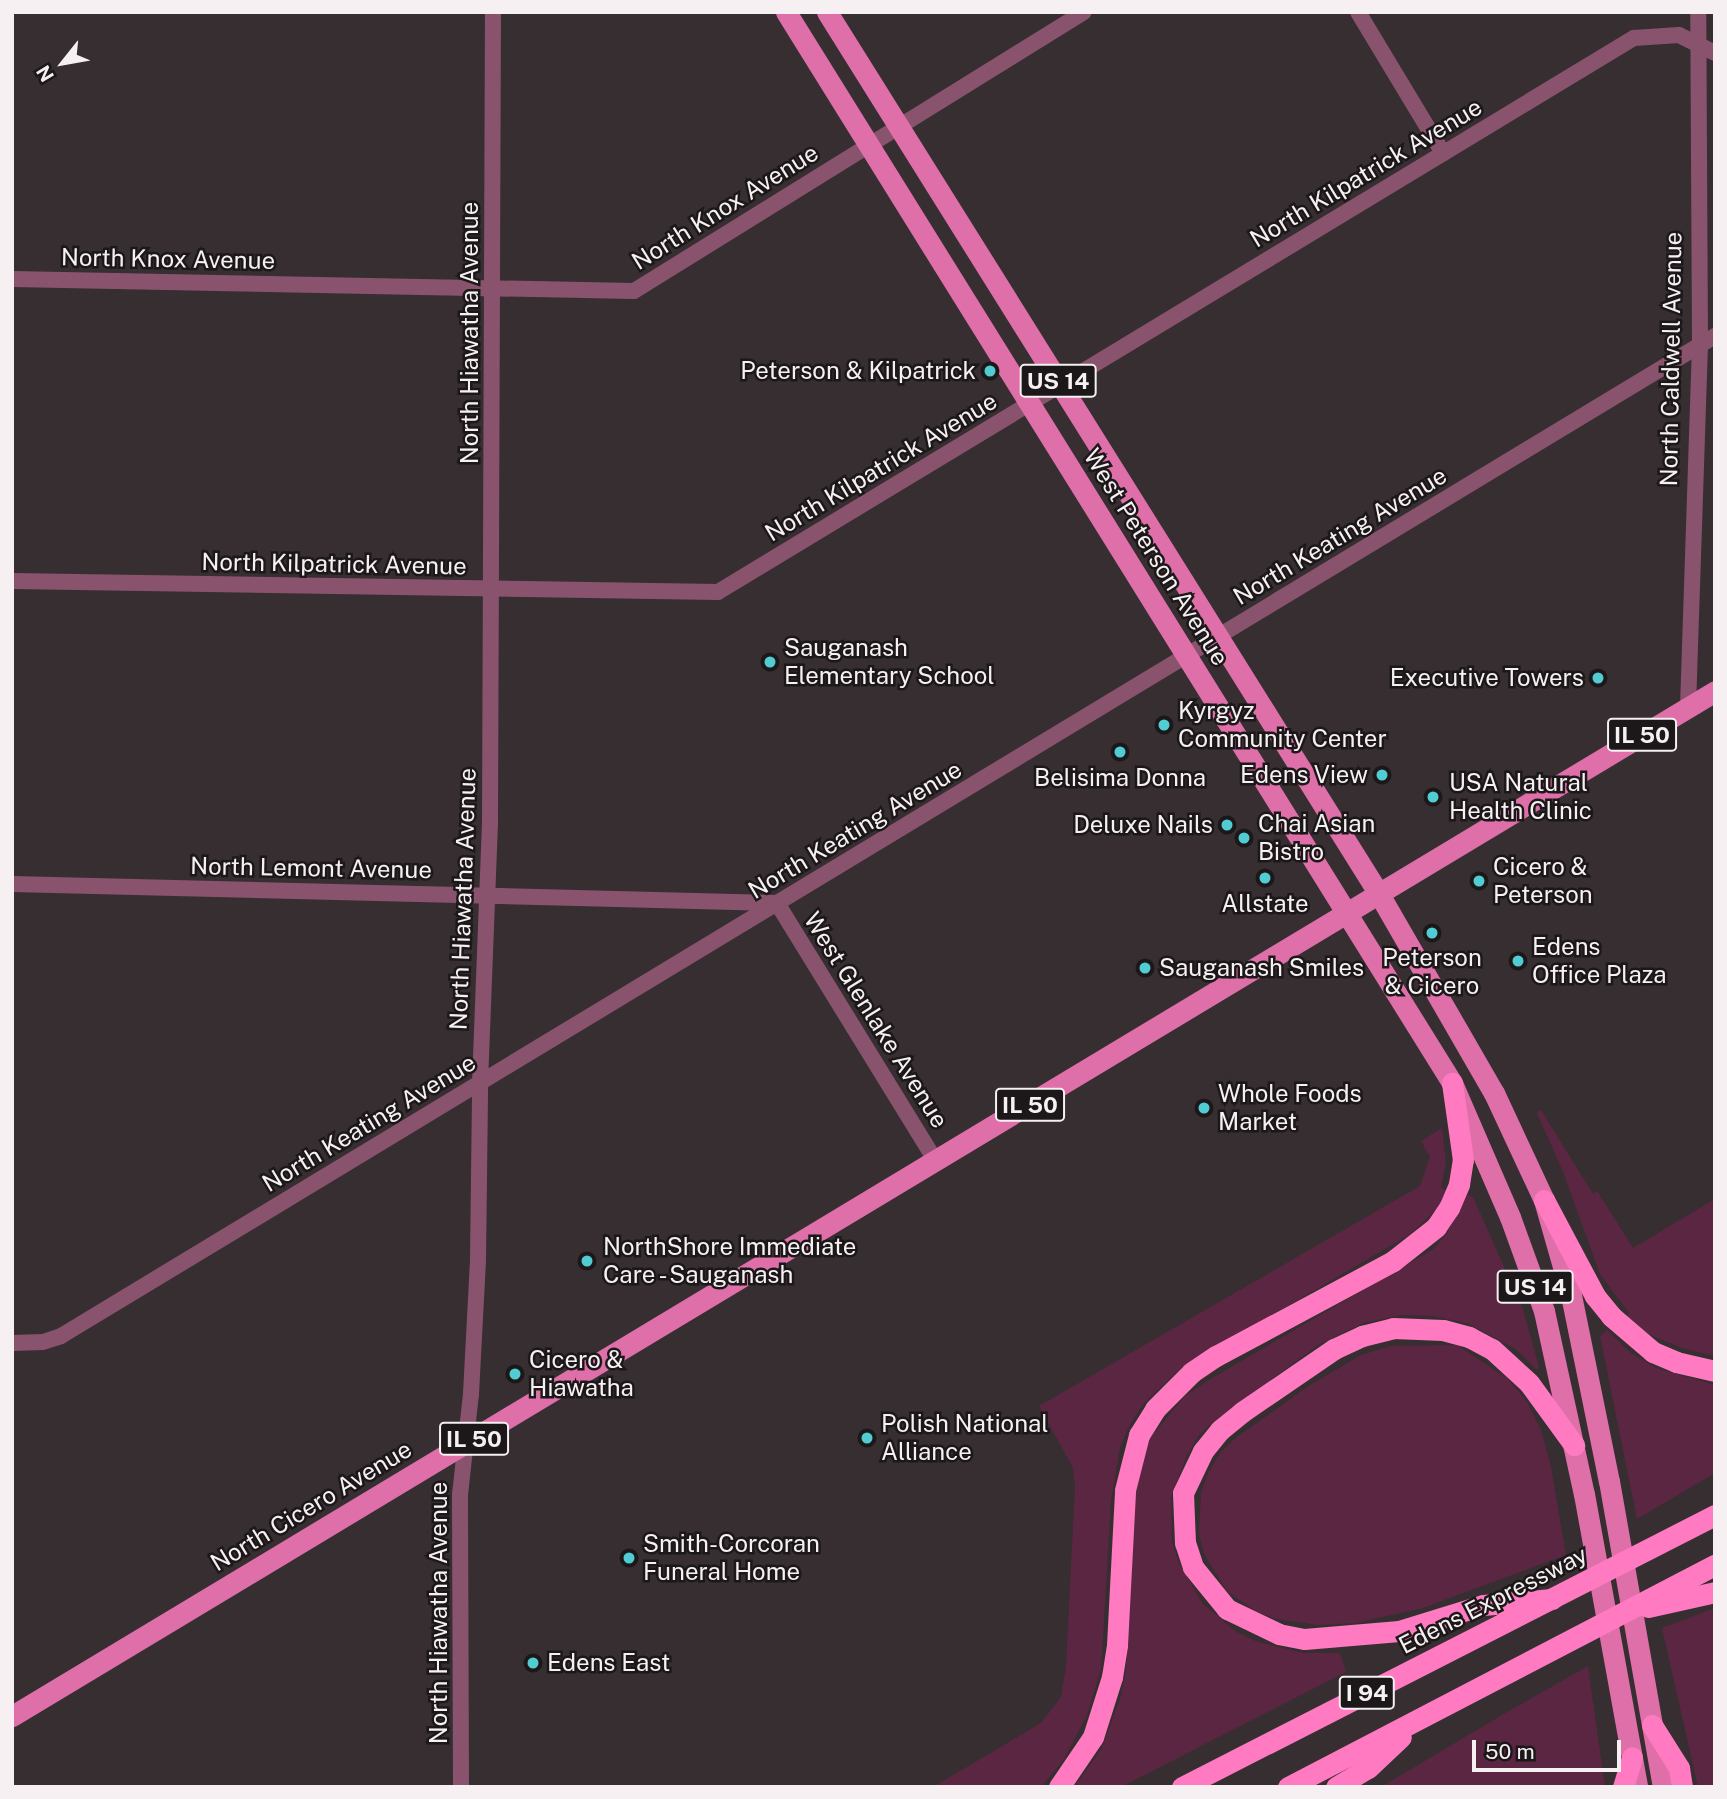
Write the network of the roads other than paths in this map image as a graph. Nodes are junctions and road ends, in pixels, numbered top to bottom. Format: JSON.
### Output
{"nodes":[{"id":1,"x":493,"y":12,"type":"edge"},
{"id":2,"x":786,"y":12,"type":"edge"},
{"id":3,"x":827,"y":12,"type":"edge"},
{"id":4,"x":1084,"y":12,"type":"edge"},
{"id":5,"x":1358,"y":12,"type":"edge"},
{"id":6,"x":1698,"y":12,"type":"edge"},
{"id":7,"x":1697,"y":44,"type":"junction"},
{"id":8,"x":1715,"y":53,"type":"edge"},
{"id":9,"x":897,"y":127,"type":"junction"},
{"id":10,"x":869,"y":144,"type":"junction"},
{"id":11,"x":1444,"y":153,"type":"junction"},
{"id":12,"x":12,"y":279,"type":"edge"},
{"id":13,"x":494,"y":288,"type":"junction"},
{"id":14,"x":1715,"y":336,"type":"edge"},
{"id":15,"x":1700,"y":345,"type":"junction"},
{"id":16,"x":1060,"y":385,"type":"junction"},
{"id":17,"x":1030,"y":403,"type":"junction"},
{"id":18,"x":12,"y":581,"type":"edge"},
{"id":19,"x":490,"y":590,"type":"junction"},
{"id":20,"x":1218,"y":637,"type":"junction"},
{"id":21,"x":1187,"y":655,"type":"junction"},
{"id":22,"x":1715,"y":691,"type":"edge"},
{"id":23,"x":1688,"y":707,"type":"junction"},
{"id":24,"x":12,"y":884,"type":"edge"},
{"id":25,"x":1379,"y":894,"type":"junction"},
{"id":26,"x":486,"y":896,"type":"junction"},
{"id":27,"x":777,"y":903,"type":"junction"},
{"id":28,"x":1346,"y":914,"type":"junction"},
{"id":29,"x":480,"y":1083,"type":"junction"},
{"id":30,"x":1452,"y":1083,"type":"junction"},
{"id":31,"x":936,"y":1161,"type":"junction"},
{"id":32,"x":1544,"y":1200,"type":"junction"},
{"id":33,"x":12,"y":1343,"type":"edge"},
{"id":34,"x":1715,"y":1371,"type":"edge"},
{"id":35,"x":465,"y":1444,"type":"junction"},
{"id":36,"x":1574,"y":1445,"type":"junction"},
{"id":37,"x":1715,"y":1515,"type":"edge"},
{"id":38,"x":1715,"y":1565,"type":"edge"},
{"id":39,"x":1715,"y":1592,"type":"edge"},
{"id":40,"x":1552,"y":1599,"type":"junction"},
{"id":41,"x":1622,"y":1612,"type":"junction"},
{"id":42,"x":12,"y":1716,"type":"edge"},
{"id":43,"x":1417,"y":1721,"type":"junction"},
{"id":44,"x":1652,"y":1725,"type":"junction"},
{"id":45,"x":1632,"y":1757,"type":"junction"},
{"id":46,"x":461,"y":1787,"type":"edge"},
{"id":47,"x":1059,"y":1787,"type":"edge"},
{"id":48,"x":1182,"y":1787,"type":"edge"},
{"id":49,"x":1288,"y":1787,"type":"edge"},
{"id":50,"x":1336,"y":1787,"type":"edge"},
{"id":51,"x":1623,"y":1787,"type":"edge"},
{"id":52,"x":1637,"y":1787,"type":"edge"},
{"id":53,"x":1663,"y":1787,"type":"edge"},
{"id":54,"x":1682,"y":1787,"type":"edge"}],
"edges":[{"from":1,"to":13,"type":"street","name":"North Hiawatha Avenue"},
{"from":2,"to":10,"type":"main road","name":"West Peterson Avenue","number":"US 14"},
{"from":3,"to":9,"type":"main road","name":"West Peterson Avenue","number":"US 14"},
{"from":4,"to":9,"type":"street","name":"North Knox Avenue"},
{"from":5,"to":11,"type":"street"},
{"from":6,"to":7,"type":"street","name":"North Caldwell Avenue"},
{"from":7,"to":8,"type":"street","name":"North Kilpatrick Avenue"},
{"from":7,"to":11,"type":"street","name":"North Kilpatrick Avenue"},
{"from":7,"to":15,"type":"street","name":"North Caldwell Avenue"},
{"from":9,"to":10,"type":"street","name":"North Knox Avenue"},
{"from":9,"to":16,"type":"main road","name":"West Peterson Avenue","number":"US 14"},
{"from":10,"to":13,"type":"street","name":"North Knox Avenue"},
{"from":10,"to":17,"type":"main road","name":"West Peterson Avenue","number":"US 14"},
{"from":11,"to":16,"type":"street","name":"North Kilpatrick Avenue"},
{"from":12,"to":13,"type":"street","name":"North Knox Avenue"},
{"from":13,"to":19,"type":"street","name":"North Hiawatha Avenue"},
{"from":14,"to":15,"type":"street","name":"North Keating Avenue"},
{"from":15,"to":20,"type":"street","name":"North Keating Avenue"},
{"from":15,"to":23,"type":"street","name":"North Caldwell Avenue"},
{"from":16,"to":17,"type":"street","name":"North Kilpatrick Avenue"},
{"from":16,"to":20,"type":"main road","name":"West Peterson Avenue","number":"US 14"},
{"from":17,"to":19,"type":"street","name":"North Kilpatrick Avenue"},
{"from":17,"to":21,"type":"main road","name":"West Peterson Avenue","number":"US 14"},
{"from":18,"to":19,"type":"street","name":"North Kilpatrick Avenue"},
{"from":19,"to":26,"type":"street","name":"North Hiawatha Avenue"},
{"from":20,"to":21,"type":"street","name":"North Keating Avenue"},
{"from":20,"to":25,"type":"main road","name":"West Peterson Avenue","number":"US 14"},
{"from":21,"to":27,"type":"street","name":"North Keating Avenue"},
{"from":21,"to":28,"type":"main road","name":"West Peterson Avenue","number":"US 14"},
{"from":22,"to":23,"type":"main road","name":"North Cicero Avenue","number":"IL 50"},
{"from":23,"to":25,"type":"main road","name":"North Cicero Avenue","number":"IL 50"},
{"from":24,"to":26,"type":"street","name":"North Lemont Avenue"},
{"from":25,"to":28,"type":"main road","name":"North Cicero Avenue","number":"IL 50"},
{"from":25,"to":32,"type":"main road","name":"West Peterson Avenue","number":"US 14"},
{"from":26,"to":27,"type":"street","name":"North Lemont Avenue"},
{"from":26,"to":29,"type":"street","name":"North Hiawatha Avenue"},
{"from":27,"to":29,"type":"street","name":"North Keating Avenue"},
{"from":27,"to":31,"type":"street","name":"West Glenlake Avenue"},
{"from":28,"to":30,"type":"main road","name":"West Peterson Avenue","number":"US 14"},
{"from":28,"to":31,"type":"main road","name":"North Cicero Avenue","number":"IL 50"},
{"from":29,"to":33,"type":"street","name":"North Keating Avenue"},
{"from":29,"to":35,"type":"street","name":"North Hiawatha Avenue"},
{"from":30,"to":36,"type":"main road","name":"West Peterson Avenue","number":"US 14"},
{"from":30,"to":47,"type":"highway"},
{"from":31,"to":35,"type":"main road","name":"North Cicero Avenue","number":"IL 50"},
{"from":32,"to":34,"type":"highway"},
{"from":32,"to":44,"type":"main road","name":"West Peterson Avenue","number":"US 14"},
{"from":35,"to":42,"type":"main road","name":"North Cicero Avenue","number":"IL 50"},
{"from":35,"to":46,"type":"street","name":"North Hiawatha Avenue"},
{"from":36,"to":40,"type":"highway"},
{"from":36,"to":45,"type":"main road","name":"West Peterson Avenue","number":"US 14"},
{"from":37,"to":40,"type":"highway","name":"Edens Expressway","number":"I 94"},
{"from":38,"to":41,"type":"highway","number":"I 94"},
{"from":39,"to":41,"type":"highway"},
{"from":40,"to":48,"type":"highway","name":"Edens Expressway","number":"I 94"},
{"from":41,"to":43,"type":"highway","number":"I 94"},
{"from":43,"to":49,"type":"highway","number":"I 94"},
{"from":43,"to":50,"type":"highway"},
{"from":44,"to":53,"type":"main road"},
{"from":44,"to":54,"type":"highway"},
{"from":45,"to":51,"type":"highway"},
{"from":45,"to":52,"type":"main road","number":"US 14"}]}
